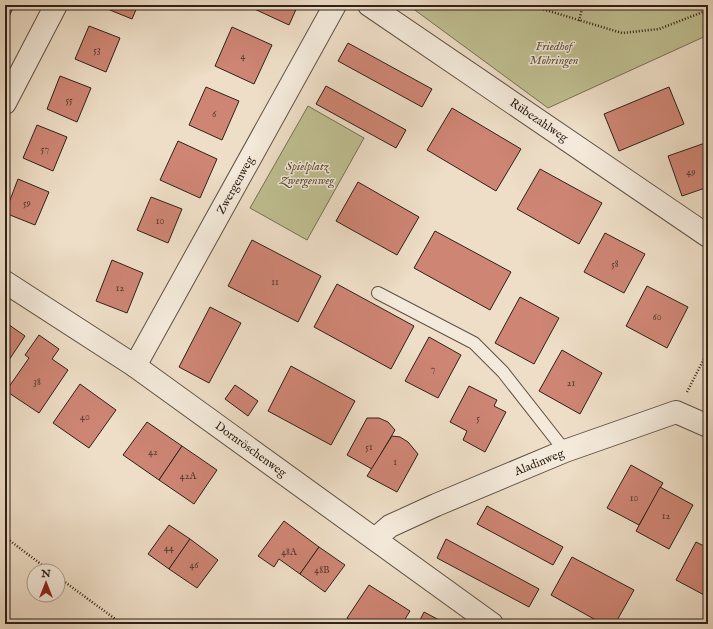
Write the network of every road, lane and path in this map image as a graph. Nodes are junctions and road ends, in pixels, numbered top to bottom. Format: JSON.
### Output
{"nodes":[{"id":1,"x":56,"y":5,"type":"edge"},
{"id":2,"x":334,"y":5,"type":"edge"},
{"id":3,"x":369,"y":5,"type":"edge"},
{"id":4,"x":529,"y":5,"type":"edge"},
{"id":5,"x":583,"y":5,"type":"edge"},
{"id":6,"x":708,"y":10,"type":"edge"},
{"id":7,"x":579,"y":20,"type":"junction"},
{"id":8,"x":5,"y":104,"type":"edge"},
{"id":9,"x":708,"y":236,"type":"edge"},
{"id":10,"x":5,"y":282,"type":"edge"},
{"id":11,"x":378,"y":293,"type":"dead end"},
{"id":12,"x":708,"y":350,"type":"edge"},
{"id":13,"x":135,"y":366,"type":"junction"},
{"id":14,"x":676,"y":412,"type":"junction"},
{"id":15,"x":708,"y":426,"type":"edge"},
{"id":16,"x":565,"y":452,"type":"junction"},
{"id":17,"x":5,"y":537,"type":"edge"},
{"id":18,"x":376,"y":539,"type":"junction"},
{"id":19,"x":39,"y":563,"type":"edge"},
{"id":20,"x":66,"y":583,"type":"edge"},
{"id":21,"x":122,"y":624,"type":"edge"},
{"id":22,"x":492,"y":624,"type":"edge"}],
"edges":[{"from":1,"to":8,"type":"street"},
{"from":2,"to":13,"type":"street","name":"Zwergenweg"},
{"from":3,"to":9,"type":"street","name":"Rübezahlweg"},
{"from":4,"to":7,"type":"path"},
{"from":5,"to":7,"type":"path"},
{"from":6,"to":7,"type":"path"},
{"from":10,"to":13,"type":"street","name":"Dornröschenweg"},
{"from":11,"to":16,"type":"lane"},
{"from":12,"to":14,"type":"path"},
{"from":13,"to":18,"type":"street","name":"Dornröschenweg"},
{"from":14,"to":15,"type":"street"},
{"from":14,"to":16,"type":"street","name":"Aladinweg"},
{"from":16,"to":18,"type":"street","name":"Aladinweg"},
{"from":17,"to":19,"type":"path"},
{"from":18,"to":22,"type":"street","name":"Dornröschenweg"},
{"from":20,"to":21,"type":"path"}]}
